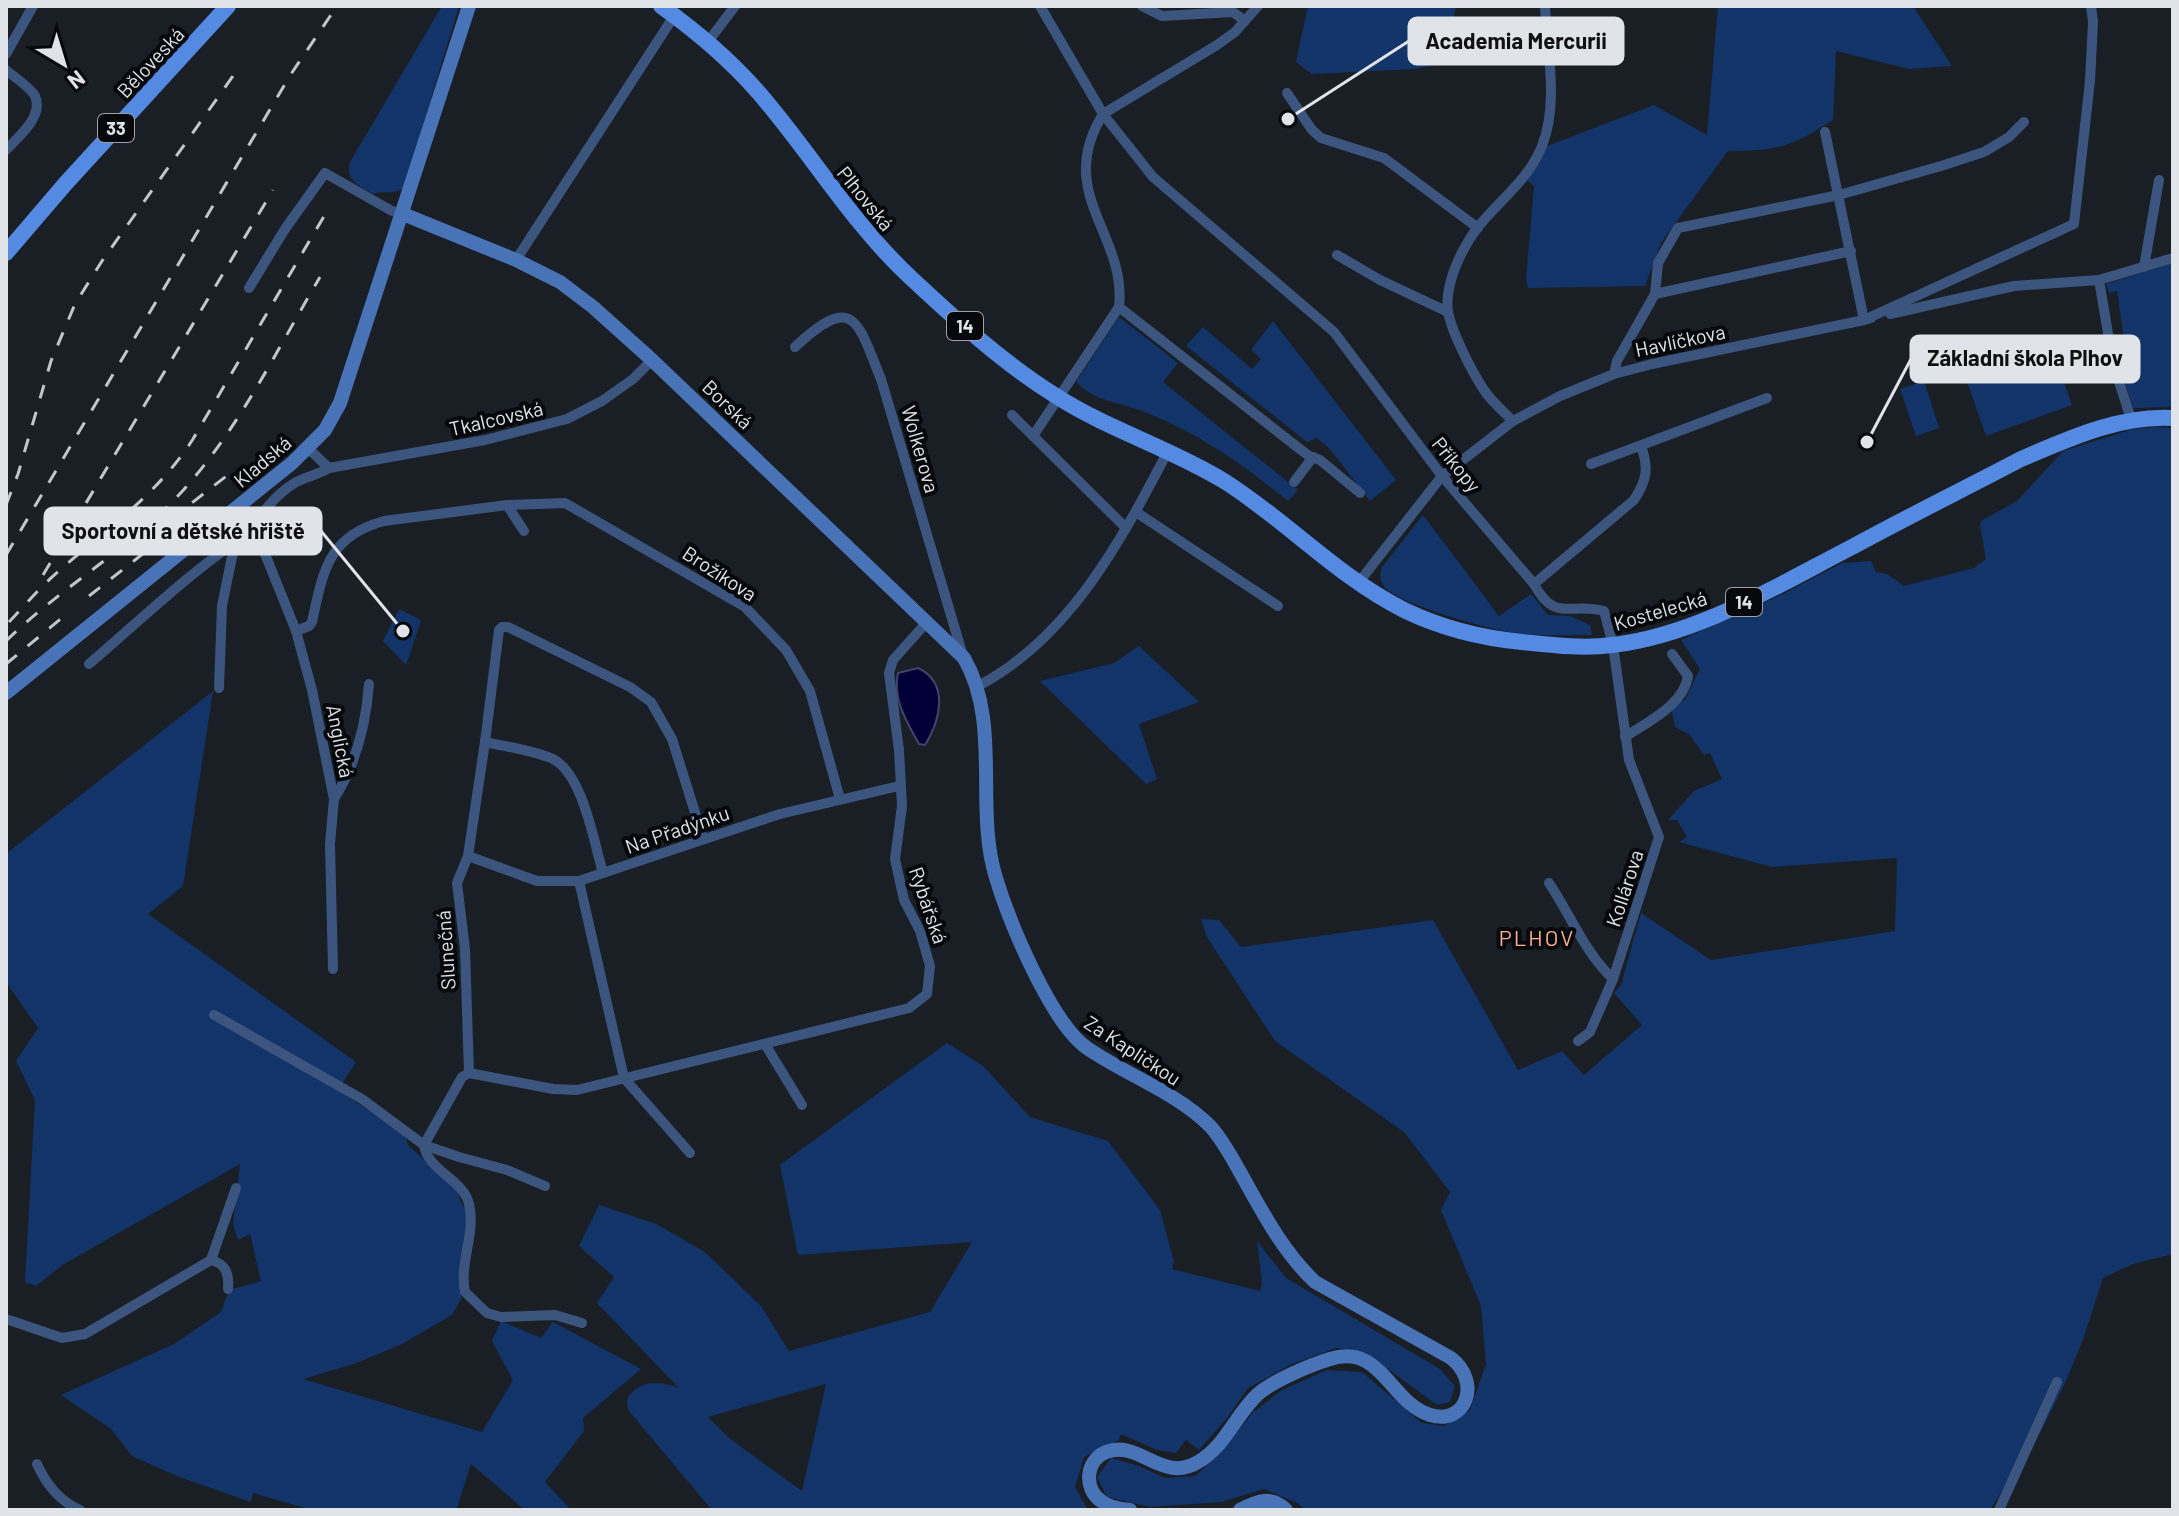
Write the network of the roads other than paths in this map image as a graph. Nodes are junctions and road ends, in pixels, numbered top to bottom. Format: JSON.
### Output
{"nodes":[{"id":1,"x":33,"y":6,"type":"edge"},
{"id":2,"x":228,"y":6,"type":"edge"},
{"id":3,"x":469,"y":6,"type":"edge"},
{"id":4,"x":735,"y":6,"type":"edge"},
{"id":5,"x":1040,"y":6,"type":"edge"},
{"id":6,"x":1142,"y":6,"type":"edge"},
{"id":7,"x":1258,"y":6,"type":"edge"},
{"id":8,"x":1545,"y":6,"type":"edge"},
{"id":9,"x":2091,"y":6,"type":"edge"},
{"id":10,"x":668,"y":11,"type":"edge"},
{"id":11,"x":1245,"y":21,"type":"junction"},
{"id":12,"x":707,"y":43,"type":"junction"},
{"id":13,"x":6,"y":54,"type":"edge"},
{"id":14,"x":6,"y":70,"type":"edge"},
{"id":15,"x":1287,"y":93,"type":"dead end"},
{"id":16,"x":1103,"y":114,"type":"junction"},
{"id":17,"x":2024,"y":122,"type":"dead end"},
{"id":18,"x":1825,"y":132,"type":"dead end"},
{"id":19,"x":6,"y":150,"type":"edge"},
{"id":20,"x":2159,"y":180,"type":"dead end"},
{"id":21,"x":1839,"y":195,"type":"junction"},
{"id":22,"x":398,"y":213,"type":"junction"},
{"id":23,"x":1478,"y":228,"type":"junction"},
{"id":24,"x":1851,"y":251,"type":"junction"},
{"id":25,"x":6,"y":253,"type":"edge"},
{"id":26,"x":1337,"y":255,"type":"dead end"},
{"id":27,"x":2173,"y":258,"type":"edge"},
{"id":28,"x":516,"y":260,"type":"junction"},
{"id":29,"x":2144,"y":267,"type":"junction"},
{"id":30,"x":2099,"y":280,"type":"junction"},
{"id":31,"x":249,"y":288,"type":"dead end"},
{"id":32,"x":1655,"y":294,"type":"junction"},
{"id":33,"x":1119,"y":307,"type":"junction"},
{"id":34,"x":1448,"y":312,"type":"junction"},
{"id":35,"x":1864,"y":320,"type":"junction"},
{"id":36,"x":795,"y":347,"type":"dead end"},
{"id":37,"x":652,"y":360,"type":"junction"},
{"id":38,"x":1614,"y":374,"type":"junction"},
{"id":39,"x":1057,"y":397,"type":"junction"},
{"id":40,"x":1767,"y":398,"type":"dead end"},
{"id":41,"x":1012,"y":415,"type":"dead end"},
{"id":42,"x":2173,"y":418,"type":"edge"},
{"id":43,"x":2131,"y":419,"type":"junction"},
{"id":44,"x":1513,"y":421,"type":"junction"},
{"id":45,"x":1033,"y":436,"type":"junction"},
{"id":46,"x":1641,"y":446,"type":"junction"},
{"id":47,"x":309,"y":449,"type":"junction"},
{"id":48,"x":1168,"y":451,"type":"junction"},
{"id":49,"x":1313,"y":457,"type":"junction"},
{"id":50,"x":1591,"y":464,"type":"dead end"},
{"id":51,"x":329,"y":468,"type":"junction"},
{"id":52,"x":1442,"y":476,"type":"junction"},
{"id":53,"x":1294,"y":482,"type":"dead end"},
{"id":54,"x":1360,"y":493,"type":"dead end"},
{"id":55,"x":507,"y":505,"type":"junction"},
{"id":56,"x":1136,"y":512,"type":"junction"},
{"id":57,"x":1126,"y":528,"type":"junction"},
{"id":58,"x":255,"y":529,"type":"junction"},
{"id":59,"x":524,"y":531,"type":"dead end"},
{"id":60,"x":235,"y":542,"type":"junction"},
{"id":61,"x":1359,"y":582,"type":"junction"},
{"id":62,"x":1534,"y":584,"type":"junction"},
{"id":63,"x":1278,"y":606,"type":"dead end"},
{"id":64,"x":926,"y":623,"type":"junction"},
{"id":65,"x":296,"y":631,"type":"junction"},
{"id":66,"x":1613,"y":645,"type":"junction"},
{"id":67,"x":1672,"y":654,"type":"dead end"},
{"id":68,"x":964,"y":658,"type":"junction"},
{"id":69,"x":89,"y":664,"type":"dead end"},
{"id":70,"x":369,"y":684,"type":"dead end"},
{"id":71,"x":978,"y":686,"type":"junction"},
{"id":72,"x":219,"y":688,"type":"dead end"},
{"id":73,"x":6,"y":693,"type":"edge"},
{"id":74,"x":1625,"y":737,"type":"junction"},
{"id":75,"x":485,"y":742,"type":"junction"},
{"id":76,"x":899,"y":786,"type":"junction"},
{"id":77,"x":334,"y":799,"type":"junction"},
{"id":78,"x":840,"y":799,"type":"junction"},
{"id":79,"x":703,"y":838,"type":"junction"},
{"id":80,"x":468,"y":856,"type":"junction"},
{"id":81,"x":603,"y":873,"type":"junction"},
{"id":82,"x":579,"y":881,"type":"junction"},
{"id":83,"x":1549,"y":883,"type":"dead end"},
{"id":84,"x":333,"y":969,"type":"dead end"},
{"id":85,"x":1613,"y":979,"type":"junction"},
{"id":86,"x":214,"y":1015,"type":"dead end"},
{"id":87,"x":1578,"y":1041,"type":"dead end"},
{"id":88,"x":765,"y":1044,"type":"junction"},
{"id":89,"x":469,"y":1073,"type":"junction"},
{"id":90,"x":624,"y":1078,"type":"junction"},
{"id":91,"x":802,"y":1105,"type":"dead end"},
{"id":92,"x":424,"y":1145,"type":"junction"},
{"id":93,"x":690,"y":1153,"type":"dead end"},
{"id":94,"x":545,"y":1186,"type":"dead end"},
{"id":95,"x":236,"y":1188,"type":"dead end"},
{"id":96,"x":211,"y":1260,"type":"junction"},
{"id":97,"x":228,"y":1289,"type":"dead end"},
{"id":98,"x":6,"y":1319,"type":"edge"},
{"id":99,"x":582,"y":1323,"type":"dead end"},
{"id":100,"x":2057,"y":1382,"type":"dead end"},
{"id":101,"x":37,"y":1464,"type":"dead end"},
{"id":102,"x":80,"y":1510,"type":"edge"},
{"id":103,"x":1130,"y":1510,"type":"edge"},
{"id":104,"x":1240,"y":1510,"type":"edge"},
{"id":105,"x":1286,"y":1510,"type":"edge"},
{"id":106,"x":1999,"y":1510,"type":"edge"}],
"edges":[{"from":1,"to":13,"type":"street"},
{"from":2,"to":25,"type":"main road","name":"Běloveská","number":"33"},
{"from":3,"to":22,"type":"street","name":"Kladská"},
{"from":4,"to":12,"type":"street"},
{"from":5,"to":16,"type":"street"},
{"from":6,"to":11,"type":"street"},
{"from":7,"to":11,"type":"street"},
{"from":8,"to":23,"type":"street"},
{"from":9,"to":35,"type":"street","name":"Havlíčkova"},
{"from":10,"to":12,"type":"main road","name":"Plhovská","number":"14"},
{"from":10,"to":28,"type":"street"},
{"from":11,"to":16,"type":"street"},
{"from":12,"to":39,"type":"main road","name":"Plhovská","number":"14"},
{"from":14,"to":19,"type":"street"},
{"from":15,"to":23,"type":"street"},
{"from":16,"to":33,"type":"street"},
{"from":16,"to":52,"type":"street","name":"Příkopy"},
{"from":17,"to":21,"type":"street"},
{"from":18,"to":21,"type":"street"},
{"from":20,"to":29,"type":"street"},
{"from":21,"to":24,"type":"street"},
{"from":21,"to":32,"type":"street"},
{"from":22,"to":28,"type":"street","name":"Borská"},
{"from":22,"to":31,"type":"street"},
{"from":22,"to":47,"type":"street","name":"Kladská"},
{"from":23,"to":34,"type":"street"},
{"from":24,"to":32,"type":"street"},
{"from":24,"to":35,"type":"street"},
{"from":26,"to":34,"type":"street"},
{"from":27,"to":29,"type":"street"},
{"from":28,"to":37,"type":"street","name":"Borská"},
{"from":29,"to":30,"type":"street"},
{"from":30,"to":35,"type":"street"},
{"from":30,"to":43,"type":"street"},
{"from":32,"to":38,"type":"street"},
{"from":33,"to":39,"type":"street"},
{"from":33,"to":49,"type":"street"},
{"from":34,"to":44,"type":"street"},
{"from":35,"to":38,"type":"street","name":"Havlíčkova"},
{"from":36,"to":68,"type":"street","name":"Wolkerova"},
{"from":37,"to":51,"type":"street","name":"Tkalcovská"},
{"from":37,"to":64,"type":"street","name":"Borská"},
{"from":38,"to":44,"type":"street","name":"Havlíčkova"},
{"from":39,"to":45,"type":"street"},
{"from":39,"to":48,"type":"main road","number":"14"},
{"from":40,"to":46,"type":"street"},
{"from":41,"to":45,"type":"street"},
{"from":42,"to":43,"type":"main road","name":"Kostelecká","number":"14"},
{"from":43,"to":66,"type":"main road","name":"Kostelecká","number":"14"},
{"from":44,"to":52,"type":"street","name":"Havlíčkova"},
{"from":45,"to":57,"type":"street"},
{"from":46,"to":50,"type":"street"},
{"from":46,"to":62,"type":"street"},
{"from":47,"to":51,"type":"street"},
{"from":47,"to":73,"type":"street","name":"Kladská"},
{"from":48,"to":56,"type":"street"},
{"from":48,"to":61,"type":"main road","name":"Kostelecká","number":"14"},
{"from":49,"to":53,"type":"street"},
{"from":49,"to":54,"type":"street"},
{"from":51,"to":58,"type":"street","name":"Tkalcovská"},
{"from":52,"to":61,"type":"street","name":"Havlíčkova"},
{"from":52,"to":62,"type":"street","name":"Příkopy"},
{"from":55,"to":59,"type":"street"},
{"from":55,"to":65,"type":"street","name":"Brožíkova"},
{"from":55,"to":78,"type":"street","name":"Brožíkova"},
{"from":56,"to":57,"type":"street"},
{"from":56,"to":63,"type":"street"},
{"from":57,"to":71,"type":"street"},
{"from":58,"to":60,"type":"street","name":"Tkalcovská"},
{"from":58,"to":65,"type":"street","name":"Anglická"},
{"from":60,"to":69,"type":"street","name":"Tkalcovská"},
{"from":60,"to":72,"type":"street"},
{"from":61,"to":66,"type":"main road","name":"Kostelecká","number":"14"},
{"from":62,"to":66,"type":"street","name":"Příkopy"},
{"from":64,"to":68,"type":"street","name":"Borská"},
{"from":64,"to":76,"type":"street","name":"Rybářská"},
{"from":65,"to":77,"type":"street","name":"Anglická"},
{"from":66,"to":74,"type":"street","name":"Kollárova"},
{"from":67,"to":74,"type":"street"},
{"from":68,"to":71,"type":"street","name":"Borská"},
{"from":70,"to":77,"type":"street"},
{"from":71,"to":103,"type":"street","name":"Za Kapličkou"},
{"from":74,"to":85,"type":"street","name":"Kollárova"},
{"from":75,"to":79,"type":"street","name":"Slunečná"},
{"from":75,"to":80,"type":"street","name":"Slunečná"},
{"from":75,"to":81,"type":"street"},
{"from":76,"to":78,"type":"street","name":"Na Přadýnku"},
{"from":76,"to":88,"type":"street","name":"Rybářská"},
{"from":77,"to":84,"type":"street","name":"Anglická"},
{"from":78,"to":79,"type":"street","name":"Na Přadýnku"},
{"from":79,"to":81,"type":"street","name":"Na Přadýnku"},
{"from":80,"to":82,"type":"street","name":"Na Přadýnku"},
{"from":80,"to":89,"type":"street","name":"Slunečná"},
{"from":81,"to":82,"type":"street","name":"Na Přadýnku"},
{"from":82,"to":90,"type":"street"},
{"from":83,"to":85,"type":"street"},
{"from":85,"to":87,"type":"street","name":"Kollárova"},
{"from":86,"to":92,"type":"street"},
{"from":88,"to":90,"type":"street","name":"Rybářská"},
{"from":88,"to":91,"type":"street"},
{"from":89,"to":90,"type":"street","name":"Rybářská"},
{"from":89,"to":92,"type":"street"},
{"from":90,"to":93,"type":"street"},
{"from":92,"to":94,"type":"street"},
{"from":92,"to":99,"type":"street"},
{"from":95,"to":96,"type":"street"},
{"from":96,"to":97,"type":"street"},
{"from":96,"to":98,"type":"street"},
{"from":100,"to":106,"type":"street"},
{"from":101,"to":102,"type":"street"},
{"from":104,"to":105,"type":"street"}]}
